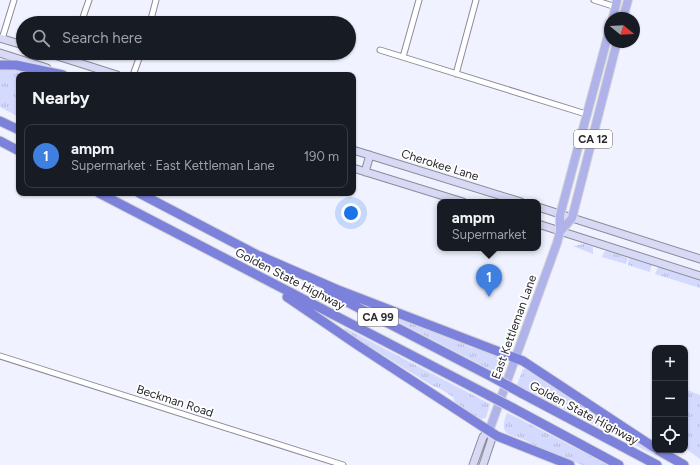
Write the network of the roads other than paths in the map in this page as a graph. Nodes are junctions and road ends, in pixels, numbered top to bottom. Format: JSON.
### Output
{"nodes":[{"id":1,"x":14,"y":0,"type":"edge"},
{"id":2,"x":89,"y":0,"type":"edge"},
{"id":3,"x":156,"y":0,"type":"edge"},
{"id":4,"x":419,"y":0,"type":"edge"},
{"id":5,"x":476,"y":0,"type":"edge"},
{"id":6,"x":594,"y":0,"type":"edge"},
{"id":7,"x":628,"y":0,"type":"edge"},
{"id":8,"x":616,"y":3,"type":"edge"},
{"id":9,"x":625,"y":12,"type":"edge"},
{"id":10,"x":83,"y":16,"type":"edge"},
{"id":11,"x":152,"y":16,"type":"edge"},
{"id":12,"x":1,"y":38,"type":"edge"},
{"id":13,"x":16,"y":43,"type":"edge"},
{"id":14,"x":604,"y":48,"type":"edge"},
{"id":15,"x":615,"y":48,"type":"edge"},
{"id":16,"x":380,"y":50,"type":"dead end"},
{"id":17,"x":0,"y":53,"type":"edge"},
{"id":18,"x":403,"y":58,"type":"junction"},
{"id":19,"x":16,"y":59,"type":"edge"},
{"id":20,"x":20,"y":60,"type":"edge"},
{"id":21,"x":80,"y":60,"type":"edge"},
{"id":22,"x":139,"y":60,"type":"edge"},
{"id":23,"x":0,"y":65,"type":"edge"},
{"id":24,"x":49,"y":72,"type":"edge"},
{"id":25,"x":54,"y":72,"type":"edge"},
{"id":26,"x":110,"y":72,"type":"edge"},
{"id":27,"x":135,"y":72,"type":"edge"},
{"id":28,"x":456,"y":74,"type":"junction"},
{"id":29,"x":586,"y":114,"type":"junction"},
{"id":30,"x":0,"y":120,"type":"edge"},
{"id":31,"x":16,"y":128,"type":"edge"},
{"id":32,"x":0,"y":141,"type":"edge"},
{"id":33,"x":16,"y":149,"type":"edge"},
{"id":34,"x":356,"y":151,"type":"edge"},
{"id":35,"x":370,"y":156,"type":"junction"},
{"id":36,"x":356,"y":169,"type":"edge"},
{"id":37,"x":365,"y":172,"type":"junction"},
{"id":38,"x":105,"y":196,"type":"edge"},
{"id":39,"x":145,"y":196,"type":"edge"},
{"id":40,"x":453,"y":199,"type":"edge"},
{"id":41,"x":511,"y":199,"type":"edge"},
{"id":42,"x":541,"y":209,"type":"edge"},
{"id":43,"x":560,"y":215,"type":"junction"},
{"id":44,"x":572,"y":218,"type":"junction"},
{"id":45,"x":541,"y":225,"type":"edge"},
{"id":46,"x":560,"y":232,"type":"junction"},
{"id":47,"x":260,"y":256,"type":"junction"},
{"id":48,"x":700,"y":259,"type":"edge"},
{"id":49,"x":257,"y":276,"type":"junction"},
{"id":50,"x":700,"y":276,"type":"edge"},
{"id":51,"x":0,"y":356,"type":"edge"},
{"id":52,"x":516,"y":358,"type":"junction"},
{"id":53,"x":489,"y":431,"type":"junction"},
{"id":54,"x":652,"y":446,"type":"edge"},
{"id":55,"x":477,"y":452,"type":"junction"},
{"id":56,"x":663,"y":453,"type":"edge"},
{"id":57,"x":343,"y":465,"type":"edge"},
{"id":58,"x":473,"y":465,"type":"edge"},
{"id":59,"x":477,"y":465,"type":"edge"},
{"id":60,"x":483,"y":465,"type":"edge"},
{"id":61,"x":570,"y":465,"type":"edge"},
{"id":62,"x":619,"y":465,"type":"edge"},
{"id":63,"x":657,"y":465,"type":"edge"},
{"id":64,"x":684,"y":465,"type":"edge"}],
"edges":[{"from":1,"to":12,"type":"street"},
{"from":2,"to":10,"type":"street"},
{"from":3,"to":11,"type":"street"},
{"from":4,"to":18,"type":"street"},
{"from":5,"to":28,"type":"street"},
{"from":6,"to":8,"type":"street"},
{"from":7,"to":9,"type":"main road"},
{"from":12,"to":13,"type":"main road"},
{"from":14,"to":29,"type":"main road","name":"East Kettleman Lane","number":"CA 12"},
{"from":15,"to":44,"type":"main road","name":"East Kettleman Lane","number":"CA 12"},
{"from":16,"to":18,"type":"street"},
{"from":17,"to":19,"type":"main road"},
{"from":18,"to":28,"type":"street"},
{"from":20,"to":25,"type":"main road"},
{"from":21,"to":26,"type":"main road"},
{"from":22,"to":27,"type":"street"},
{"from":23,"to":24,"type":"highway"},
{"from":28,"to":29,"type":"street"},
{"from":29,"to":43,"type":"main road","name":"East Kettleman Lane","number":"CA 12"},
{"from":30,"to":31,"type":"highway"},
{"from":32,"to":33,"type":"highway"},
{"from":34,"to":35,"type":"main road","name":"Cherokee Lane"},
{"from":35,"to":37,"type":"main road"},
{"from":35,"to":41,"type":"main road","name":"Cherokee Lane"},
{"from":36,"to":37,"type":"main road"},
{"from":37,"to":40,"type":"main road"},
{"from":38,"to":49,"type":"highway","name":"Golden State Highway","number":"CA 99"},
{"from":39,"to":47,"type":"highway","name":"Golden State Highway","number":"CA 99"},
{"from":42,"to":43,"type":"main road"},
{"from":43,"to":44,"type":"main road"},
{"from":43,"to":46,"type":"main road","name":"East Kettleman Lane","number":"CA 12"},
{"from":44,"to":46,"type":"main road","name":"East Kettleman Lane","number":"CA 12"},
{"from":44,"to":48,"type":"main road"},
{"from":45,"to":46,"type":"main road"},
{"from":46,"to":50,"type":"main road"},
{"from":46,"to":52,"type":"main road","name":"East Kettleman Lane","number":"CA 12"},
{"from":47,"to":52,"type":"highway"},
{"from":47,"to":63,"type":"highway","name":"Golden State Highway","number":"CA 99","bridge":true},
{"from":49,"to":53,"type":"highway"},
{"from":49,"to":62,"type":"highway","name":"Golden State Highway","number":"CA 99","bridge":true},
{"from":51,"to":57,"type":"street","name":"Beckman Road"},
{"from":52,"to":53,"type":"main road","name":"East Kettleman Lane","number":"CA 12"},
{"from":52,"to":54,"type":"highway"},
{"from":53,"to":55,"type":"main road","name":"East Kettleman Lane"},
{"from":53,"to":60,"type":"main road","name":"East Kettleman Lane"},
{"from":53,"to":61,"type":"highway"},
{"from":55,"to":58,"type":"main road","name":"East Kettleman Lane"},
{"from":55,"to":59,"type":"main road"},
{"from":56,"to":64,"type":"highway"}]}
